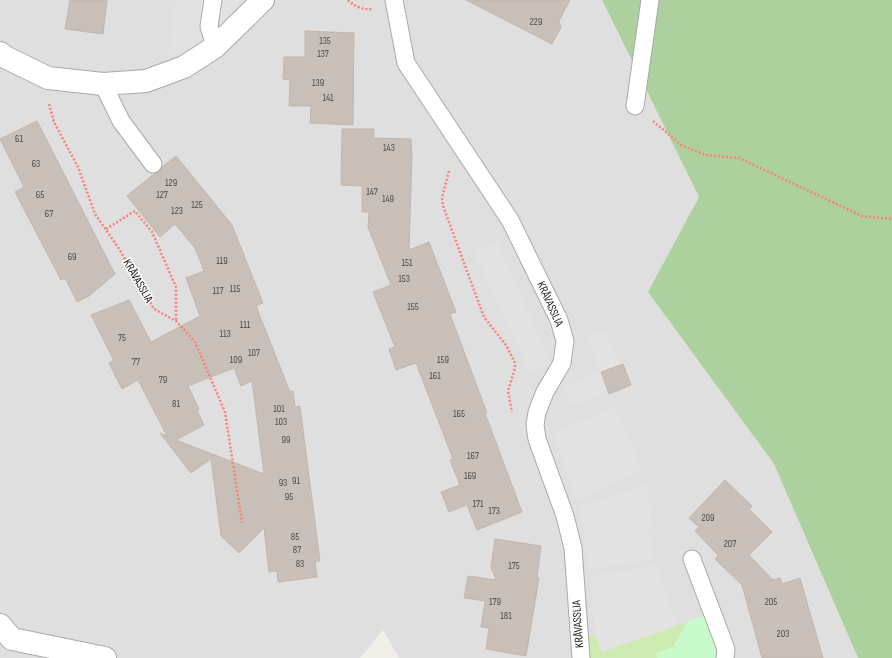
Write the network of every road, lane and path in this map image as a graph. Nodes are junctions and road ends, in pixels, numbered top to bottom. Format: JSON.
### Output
{"nodes":[{"id":1,"x":213,"y":0,"type":"edge"},
{"id":2,"x":262,"y":0,"type":"edge"},
{"id":3,"x":394,"y":0,"type":"edge"},
{"id":4,"x":650,"y":0,"type":"edge"},
{"id":5,"x":215,"y":46,"type":"junction"},
{"id":6,"x":0,"y":53,"type":"edge"},
{"id":7,"x":48,"y":78,"type":"junction"},
{"id":8,"x":103,"y":84,"type":"junction"},
{"id":9,"x":635,"y":106,"type":"joint"},
{"id":10,"x":457,"y":140,"type":"junction"},
{"id":11,"x":153,"y":164,"type":"dead end"},
{"id":12,"x":892,"y":219,"type":"edge"},
{"id":13,"x":106,"y":230,"type":"junction"},
{"id":14,"x":176,"y":321,"type":"junction"},
{"id":15,"x":513,"y":414,"type":"dead end"},
{"id":16,"x":242,"y":523,"type":"dead end"},
{"id":17,"x":692,"y":559,"type":"dead end"},
{"id":18,"x":0,"y":625,"type":"edge"},
{"id":19,"x":105,"y":658,"type":"edge"},
{"id":20,"x":581,"y":658,"type":"edge"},
{"id":21,"x":725,"y":658,"type":"edge"}],
"edges":[{"from":1,"to":5,"type":"lane"},
{"from":2,"to":5,"type":"street"},
{"from":3,"to":10,"type":"lane","name":"KRÅVASSLIA"},
{"from":4,"to":9,"type":"lane"},
{"from":5,"to":8,"type":"street"},
{"from":6,"to":7,"type":"street"},
{"from":7,"to":8,"type":"street"},
{"from":7,"to":13,"type":"path","name":"KRÅVASSLIA"},
{"from":8,"to":11,"type":"lane"},
{"from":9,"to":12,"type":"path"},
{"from":10,"to":15,"type":"path"},
{"from":10,"to":20,"type":"lane","name":"KRÅVASSLIA"},
{"from":13,"to":14,"type":"path","name":"KRÅVASSLIA"},
{"from":13,"to":14,"type":"path"},
{"from":14,"to":16,"type":"path","name":"KRÅVASSLIA"},
{"from":17,"to":21,"type":"lane"},
{"from":18,"to":19,"type":"street"}]}
